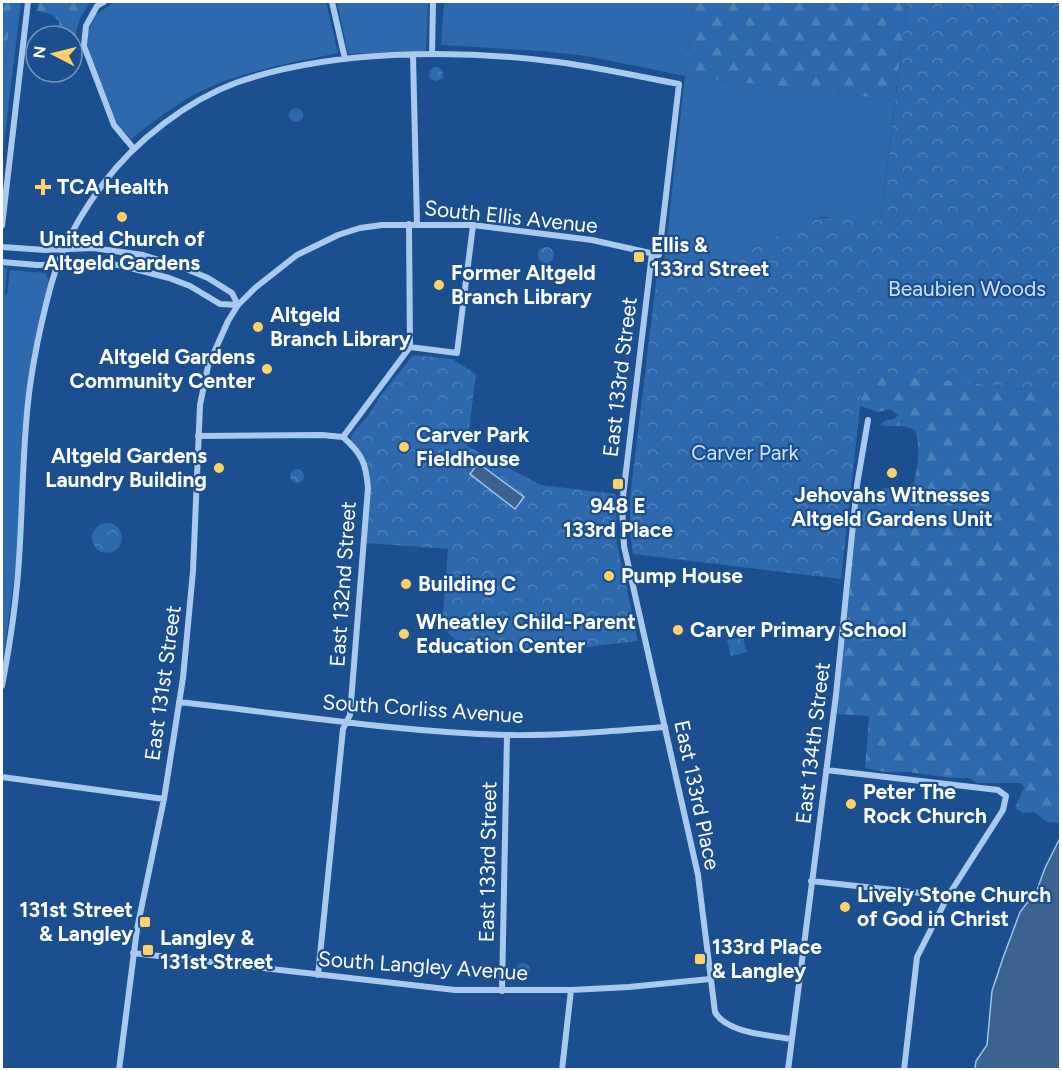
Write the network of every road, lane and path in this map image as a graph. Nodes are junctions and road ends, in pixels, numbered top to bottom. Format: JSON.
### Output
{"nodes":[{"id":1,"x":28,"y":2,"type":"edge"},
{"id":2,"x":104,"y":2,"type":"edge"},
{"id":3,"x":332,"y":2,"type":"edge"},
{"id":4,"x":433,"y":2,"type":"edge"},
{"id":5,"x":432,"y":54,"type":"junction"},
{"id":6,"x":413,"y":55,"type":"junction"},
{"id":7,"x":345,"y":59,"type":"junction"},
{"id":8,"x":134,"y":149,"type":"junction"},
{"id":9,"x":409,"y":224,"type":"junction"},
{"id":10,"x":417,"y":224,"type":"junction"},
{"id":11,"x":473,"y":225,"type":"junction"},
{"id":12,"x":2,"y":226,"type":"edge"},
{"id":13,"x":2,"y":247,"type":"edge"},
{"id":14,"x":65,"y":249,"type":"junction"},
{"id":15,"x":655,"y":254,"type":"junction"},
{"id":16,"x":2,"y":262,"type":"edge"},
{"id":17,"x":58,"y":265,"type":"junction"},
{"id":18,"x":238,"y":305,"type":"junction"},
{"id":19,"x":410,"y":347,"type":"junction"},
{"id":20,"x":868,"y":420,"type":"dead end"},
{"id":21,"x":198,"y":436,"type":"junction"},
{"id":22,"x":343,"y":437,"type":"junction"},
{"id":23,"x":622,"y":505,"type":"joint"},
{"id":24,"x":2,"y":686,"type":"edge"},
{"id":25,"x":179,"y":702,"type":"junction"},
{"id":26,"x":347,"y":721,"type":"junction"},
{"id":27,"x":665,"y":727,"type":"junction"},
{"id":28,"x":507,"y":735,"type":"junction"},
{"id":29,"x":826,"y":770,"type":"junction"},
{"id":30,"x":2,"y":777,"type":"edge"},
{"id":31,"x":164,"y":799,"type":"junction"},
{"id":32,"x":811,"y":881,"type":"junction"},
{"id":33,"x":948,"y":896,"type":"junction"},
{"id":34,"x":133,"y":953,"type":"junction"},
{"id":35,"x":318,"y":975,"type":"junction"},
{"id":36,"x":710,"y":979,"type":"junction"},
{"id":37,"x":571,"y":990,"type":"junction"},
{"id":38,"x":502,"y":991,"type":"junction"},
{"id":39,"x":791,"y":1040,"type":"junction"},
{"id":40,"x":118,"y":1070,"type":"edge"},
{"id":41,"x":562,"y":1070,"type":"edge"},
{"id":42,"x":788,"y":1070,"type":"edge"},
{"id":43,"x":904,"y":1070,"type":"edge"}],
"edges":[{"from":1,"to":12,"type":"street"},
{"from":2,"to":8,"type":"street"},
{"from":3,"to":7,"type":"street"},
{"from":4,"to":5,"type":"street"},
{"from":5,"to":6,"type":"street"},
{"from":5,"to":15,"type":"street","name":"East 133rd Street"},
{"from":6,"to":7,"type":"street"},
{"from":6,"to":10,"type":"street"},
{"from":7,"to":8,"type":"street"},
{"from":8,"to":14,"type":"street"},
{"from":9,"to":10,"type":"street","name":"South Ellis Avenue"},
{"from":9,"to":18,"type":"street","name":"South Ellis Avenue"},
{"from":9,"to":19,"type":"street"},
{"from":10,"to":11,"type":"street","name":"South Ellis Avenue"},
{"from":11,"to":15,"type":"street","name":"South Ellis Avenue"},
{"from":11,"to":19,"type":"street"},
{"from":13,"to":14,"type":"street"},
{"from":14,"to":17,"type":"street"},
{"from":14,"to":18,"type":"street"},
{"from":15,"to":23,"type":"street","name":"East 133rd Street"},
{"from":16,"to":17,"type":"street"},
{"from":17,"to":18,"type":"street"},
{"from":17,"to":24,"type":"street"},
{"from":18,"to":21,"type":"street","name":"East 131st Street"},
{"from":19,"to":22,"type":"street"},
{"from":20,"to":29,"type":"street","name":"East 134th Street"},
{"from":21,"to":22,"type":"street"},
{"from":21,"to":25,"type":"street","name":"East 131st Street"},
{"from":22,"to":26,"type":"street","name":"East 132nd Street"},
{"from":23,"to":27,"type":"street","name":"East 133rd Place"},
{"from":25,"to":26,"type":"street","name":"South Corliss Avenue"},
{"from":25,"to":31,"type":"street","name":"East 131st Street"},
{"from":26,"to":28,"type":"street","name":"South Corliss Avenue"},
{"from":26,"to":35,"type":"street","name":"East 132nd Street"},
{"from":27,"to":28,"type":"street","name":"South Corliss Avenue"},
{"from":27,"to":36,"type":"street","name":"East 133rd Place"},
{"from":28,"to":38,"type":"street","name":"East 133rd Street"},
{"from":29,"to":32,"type":"street","name":"East 134th Street"},
{"from":29,"to":33,"type":"street"},
{"from":30,"to":31,"type":"street"},
{"from":31,"to":34,"type":"street","name":"East 131st Street"},
{"from":32,"to":33,"type":"street"},
{"from":32,"to":39,"type":"street","name":"East 134th Street"},
{"from":33,"to":43,"type":"street"},
{"from":34,"to":35,"type":"street","name":"South Langley Avenue"},
{"from":34,"to":40,"type":"street","name":"East 131st Street"},
{"from":35,"to":38,"type":"street","name":"South Langley Avenue"},
{"from":36,"to":37,"type":"street","name":"South Langley Avenue"},
{"from":36,"to":39,"type":"street","name":"East 133rd Place"},
{"from":37,"to":38,"type":"street","name":"South Langley Avenue"},
{"from":37,"to":41,"type":"street"},
{"from":39,"to":42,"type":"street","name":"East 134th Street"}]}
